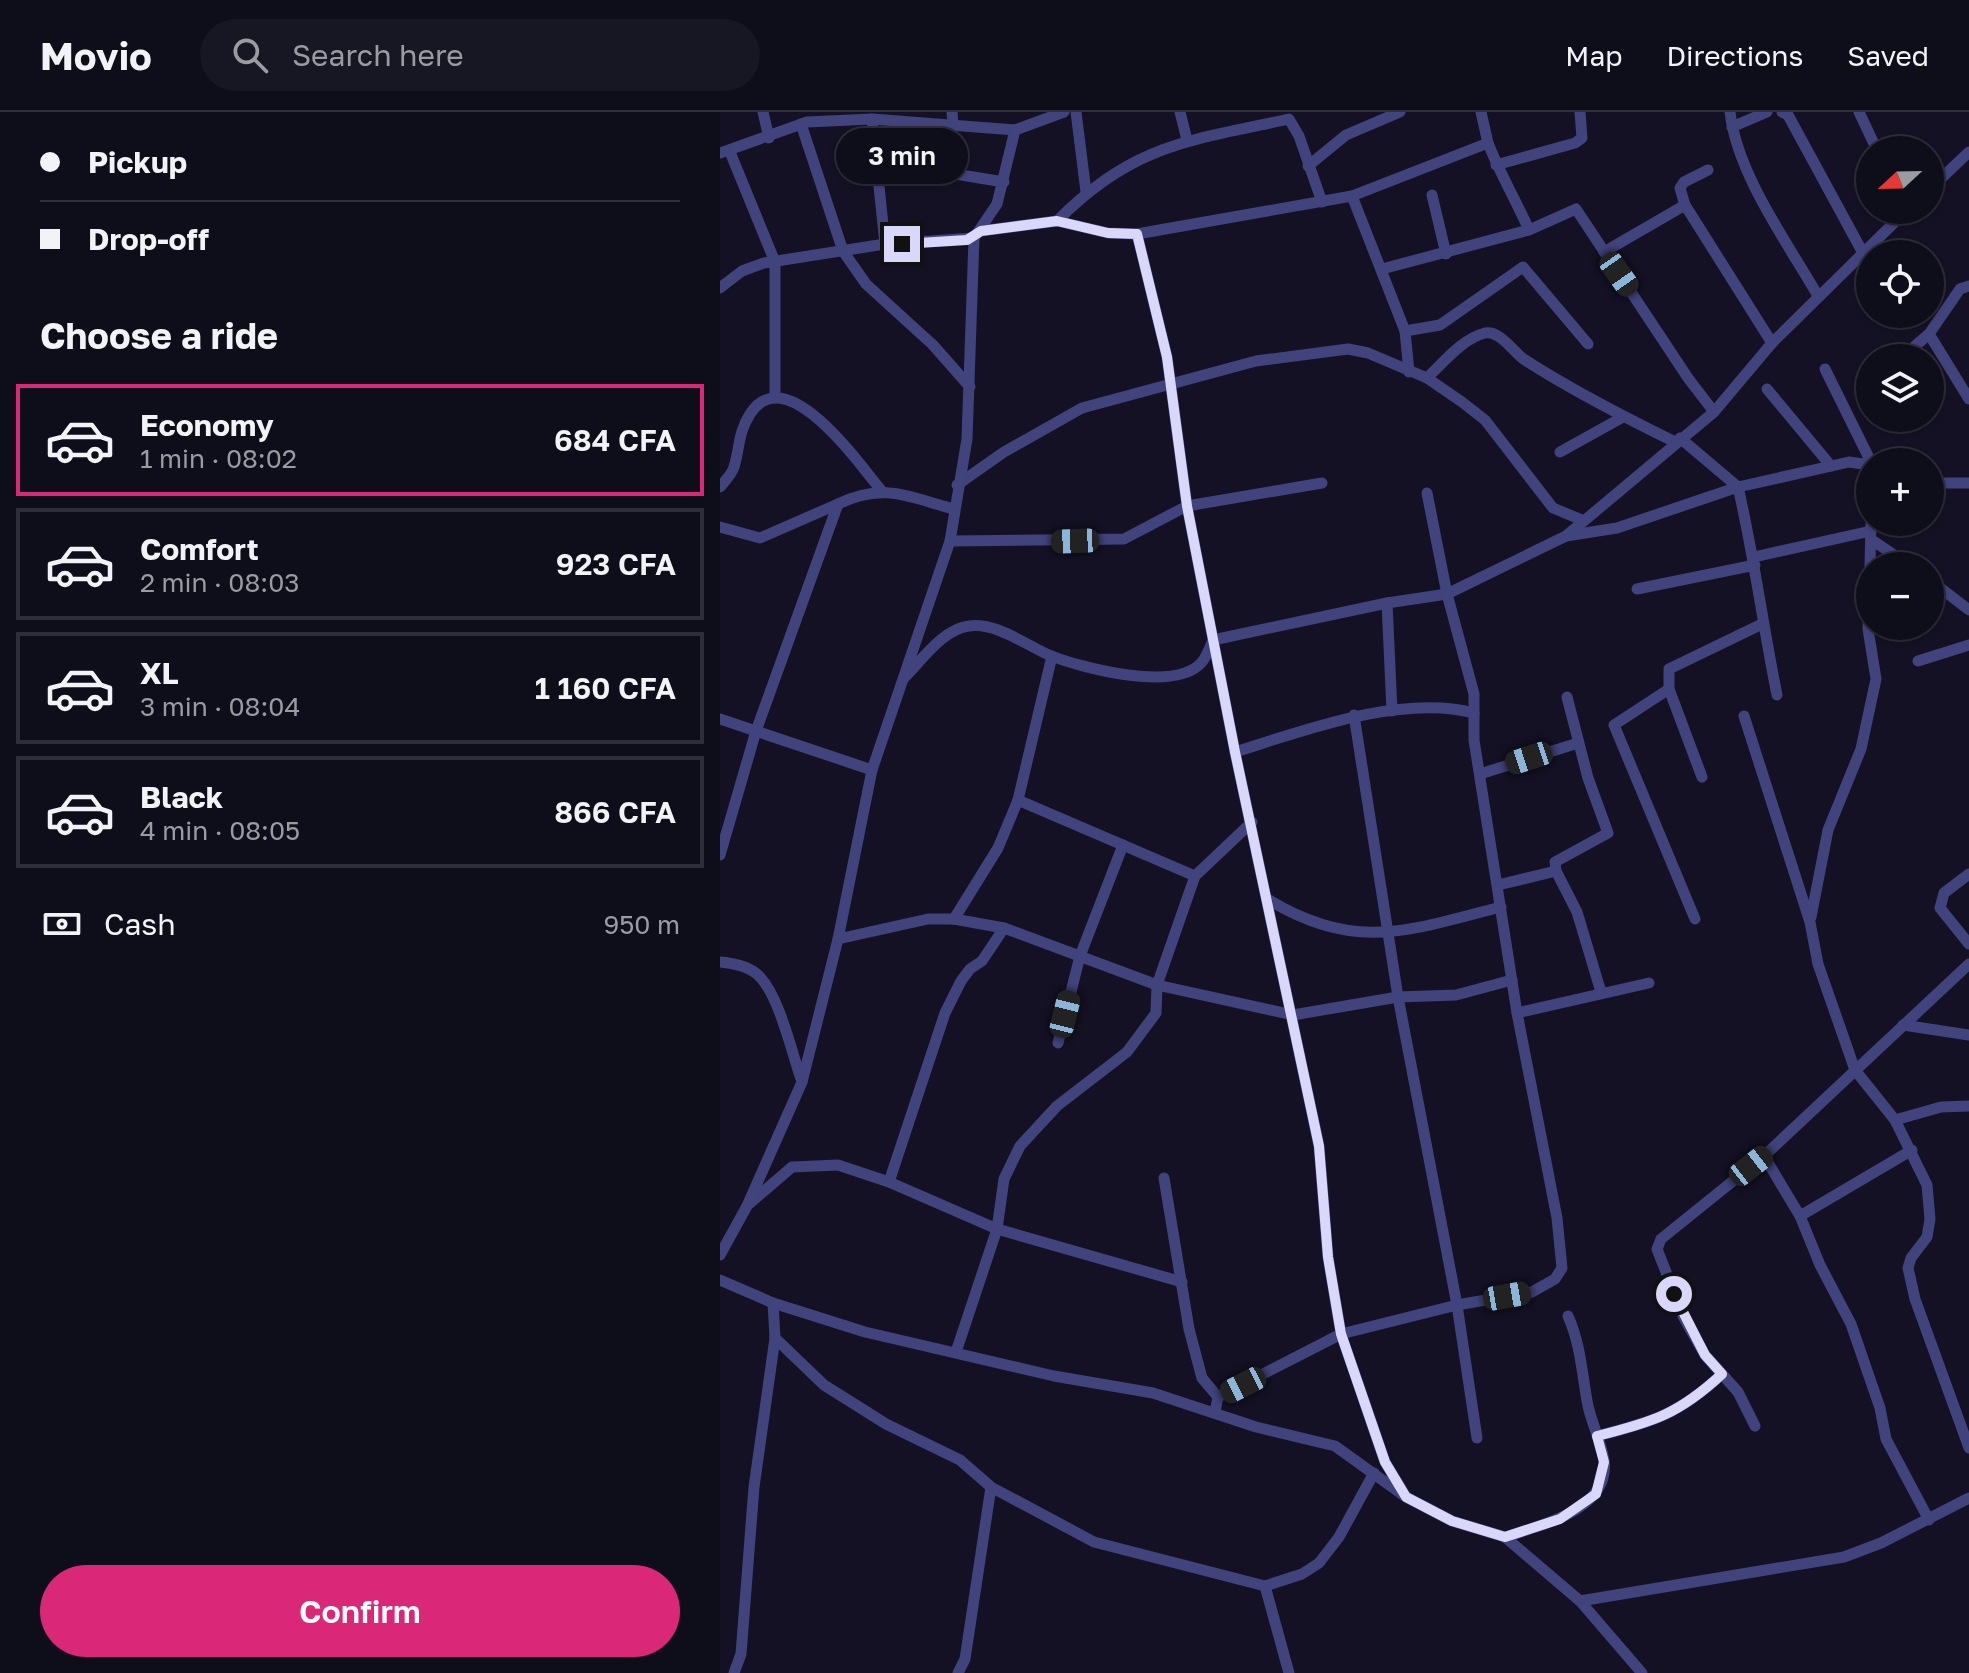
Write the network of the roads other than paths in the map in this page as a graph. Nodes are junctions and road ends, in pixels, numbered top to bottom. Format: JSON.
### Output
{"nodes":[{"id":1,"x":763,"y":112,"type":"edge"},
{"id":2,"x":952,"y":112,"type":"edge"},
{"id":3,"x":1064,"y":112,"type":"edge"},
{"id":4,"x":1076,"y":112,"type":"edge"},
{"id":5,"x":1180,"y":112,"type":"edge"},
{"id":6,"x":1400,"y":112,"type":"edge"},
{"id":7,"x":1481,"y":112,"type":"edge"},
{"id":8,"x":1580,"y":112,"type":"edge"},
{"id":9,"x":1730,"y":112,"type":"edge"},
{"id":10,"x":1767,"y":112,"type":"edge"},
{"id":11,"x":1782,"y":112,"type":"edge"},
{"id":12,"x":1859,"y":112,"type":"edge"},
{"id":13,"x":835,"y":117,"type":"edge"},
{"id":14,"x":872,"y":119,"type":"junction"},
{"id":15,"x":801,"y":124,"type":"junction"},
{"id":16,"x":953,"y":125,"type":"junction"},
{"id":17,"x":1732,"y":127,"type":"junction"},
{"id":18,"x":1015,"y":130,"type":"junction"},
{"id":19,"x":1870,"y":136,"type":"edge"},
{"id":20,"x":769,"y":138,"type":"junction"},
{"id":21,"x":1187,"y":140,"type":"junction"},
{"id":22,"x":1488,"y":143,"type":"junction"},
{"id":23,"x":1969,"y":152,"type":"edge"},
{"id":24,"x":725,"y":153,"type":"edge"},
{"id":25,"x":876,"y":161,"type":"junction"},
{"id":26,"x":1496,"y":165,"type":"junction"},
{"id":27,"x":1308,"y":166,"type":"junction"},
{"id":28,"x":1708,"y":170,"type":"dead end"},
{"id":29,"x":1944,"y":176,"type":"edge"},
{"id":30,"x":1004,"y":182,"type":"junction"},
{"id":31,"x":1086,"y":192,"type":"junction"},
{"id":32,"x":1432,"y":195,"type":"dead end"},
{"id":33,"x":1352,"y":196,"type":"junction"},
{"id":34,"x":1322,"y":202,"type":"junction"},
{"id":35,"x":1685,"y":205,"type":"junction"},
{"id":36,"x":1057,"y":221,"type":"junction"},
{"id":37,"x":1893,"y":224,"type":"edge"},
{"id":38,"x":1529,"y":230,"type":"junction"},
{"id":39,"x":1137,"y":234,"type":"junction"},
{"id":40,"x":978,"y":235,"type":"junction"},
{"id":41,"x":1856,"y":240,"type":"edge"},
{"id":42,"x":1876,"y":240,"type":"edge"},
{"id":43,"x":885,"y":244,"type":"junction"},
{"id":44,"x":843,"y":251,"type":"junction"},
{"id":45,"x":1604,"y":252,"type":"junction"},
{"id":46,"x":1446,"y":254,"type":"junction"},
{"id":47,"x":1856,"y":260,"type":"edge"},
{"id":48,"x":775,"y":262,"type":"junction"},
{"id":49,"x":1382,"y":269,"type":"junction"},
{"id":50,"x":1969,"y":286,"type":"edge"},
{"id":51,"x":720,"y":288,"type":"edge"},
{"id":52,"x":1818,"y":296,"type":"junction"},
{"id":53,"x":1405,"y":331,"type":"junction"},
{"id":54,"x":1929,"y":334,"type":"junction"},
{"id":55,"x":1772,"y":343,"type":"junction"},
{"id":56,"x":1588,"y":344,"type":"dead end"},
{"id":57,"x":1917,"y":344,"type":"edge"},
{"id":58,"x":1825,"y":369,"type":"dead end"},
{"id":59,"x":1409,"y":372,"type":"junction"},
{"id":60,"x":1427,"y":378,"type":"junction"},
{"id":61,"x":1171,"y":384,"type":"junction"},
{"id":62,"x":970,"y":387,"type":"junction"},
{"id":63,"x":1767,"y":389,"type":"dead end"},
{"id":64,"x":775,"y":398,"type":"junction"},
{"id":65,"x":1969,"y":399,"type":"edge"},
{"id":66,"x":1714,"y":412,"type":"junction"},
{"id":67,"x":1623,"y":417,"type":"junction"},
{"id":68,"x":1678,"y":440,"type":"junction"},
{"id":69,"x":1863,"y":448,"type":"edge"},
{"id":70,"x":1560,"y":452,"type":"dead end"},
{"id":71,"x":1856,"y":462,"type":"edge"},
{"id":72,"x":1831,"y":466,"type":"junction"},
{"id":73,"x":1322,"y":483,"type":"dead end"},
{"id":74,"x":1944,"y":483,"type":"edge"},
{"id":75,"x":1969,"y":483,"type":"edge"},
{"id":76,"x":957,"y":485,"type":"junction"},
{"id":77,"x":720,"y":487,"type":"edge"},
{"id":78,"x":1738,"y":487,"type":"junction"},
{"id":79,"x":881,"y":490,"type":"junction"},
{"id":80,"x":1427,"y":493,"type":"dead end"},
{"id":81,"x":838,"y":504,"type":"junction"},
{"id":82,"x":1187,"y":506,"type":"junction"},
{"id":83,"x":954,"y":509,"type":"junction"},
{"id":84,"x":1582,"y":520,"type":"junction"},
{"id":85,"x":720,"y":527,"type":"edge"},
{"id":86,"x":1856,"y":535,"type":"edge"},
{"id":87,"x":1566,"y":536,"type":"junction"},
{"id":88,"x":1877,"y":536,"type":"edge"},
{"id":89,"x":950,"y":541,"type":"junction"},
{"id":90,"x":1894,"y":552,"type":"edge"},
{"id":91,"x":1755,"y":561,"type":"junction"},
{"id":92,"x":1637,"y":589,"type":"dead end"},
{"id":93,"x":1944,"y":591,"type":"edge"},
{"id":94,"x":1447,"y":594,"type":"junction"},
{"id":95,"x":1387,"y":603,"type":"junction"},
{"id":96,"x":1969,"y":610,"type":"edge"},
{"id":97,"x":1762,"y":624,"type":"junction"},
{"id":98,"x":1213,"y":640,"type":"junction"},
{"id":99,"x":1870,"y":640,"type":"edge"},
{"id":100,"x":1969,"y":645,"type":"edge"},
{"id":101,"x":1052,"y":656,"type":"junction"},
{"id":102,"x":1918,"y":661,"type":"dead end"},
{"id":103,"x":904,"y":678,"type":"junction"},
{"id":104,"x":1669,"y":689,"type":"junction"},
{"id":105,"x":1777,"y":695,"type":"dead end"},
{"id":106,"x":1567,"y":697,"type":"dead end"},
{"id":107,"x":1392,"y":711,"type":"junction"},
{"id":108,"x":1474,"y":713,"type":"junction"},
{"id":109,"x":1354,"y":715,"type":"junction"},
{"id":110,"x":1744,"y":716,"type":"dead end"},
{"id":111,"x":720,"y":719,"type":"edge"},
{"id":112,"x":756,"y":731,"type":"junction"},
{"id":113,"x":1578,"y":743,"type":"junction"},
{"id":114,"x":1235,"y":752,"type":"junction"},
{"id":115,"x":872,"y":770,"type":"junction"},
{"id":116,"x":1480,"y":774,"type":"junction"},
{"id":117,"x":1702,"y":777,"type":"dead end"},
{"id":118,"x":1018,"y":800,"type":"junction"},
{"id":119,"x":1252,"y":822,"type":"junction"},
{"id":120,"x":1123,"y":845,"type":"junction"},
{"id":121,"x":720,"y":855,"type":"edge"},
{"id":122,"x":1556,"y":871,"type":"junction"},
{"id":123,"x":1969,"y":874,"type":"edge"},
{"id":124,"x":1195,"y":876,"type":"junction"},
{"id":125,"x":1498,"y":885,"type":"junction"},
{"id":126,"x":1269,"y":900,"type":"junction"},
{"id":127,"x":1501,"y":907,"type":"junction"},
{"id":128,"x":954,"y":919,"type":"junction"},
{"id":129,"x":1695,"y":919,"type":"dead end"},
{"id":130,"x":1810,"y":922,"type":"junction"},
{"id":131,"x":1004,"y":928,"type":"junction"},
{"id":132,"x":1388,"y":935,"type":"junction"},
{"id":133,"x":838,"y":939,"type":"junction"},
{"id":134,"x":1969,"y":944,"type":"edge"},
{"id":135,"x":1080,"y":956,"type":"junction"},
{"id":136,"x":720,"y":962,"type":"edge"},
{"id":137,"x":1969,"y":964,"type":"edge"},
{"id":138,"x":1512,"y":980,"type":"junction"},
{"id":139,"x":1649,"y":983,"type":"dead end"},
{"id":140,"x":1157,"y":985,"type":"junction"},
{"id":141,"x":1601,"y":992,"type":"junction"},
{"id":142,"x":1398,"y":997,"type":"junction"},
{"id":143,"x":1517,"y":1013,"type":"junction"},
{"id":144,"x":1293,"y":1015,"type":"junction"},
{"id":145,"x":1903,"y":1025,"type":"junction"},
{"id":146,"x":1969,"y":1035,"type":"edge"},
{"id":147,"x":1058,"y":1043,"type":"dead end"},
{"id":148,"x":1855,"y":1070,"type":"junction"},
{"id":149,"x":802,"y":1082,"type":"junction"},
{"id":150,"x":1969,"y":1106,"type":"edge"},
{"id":151,"x":1895,"y":1120,"type":"junction"},
{"id":152,"x":1912,"y":1150,"type":"junction"},
{"id":153,"x":1764,"y":1156,"type":"junction"},
{"id":154,"x":1164,"y":1178,"type":"dead end"},
{"id":155,"x":889,"y":1182,"type":"junction"},
{"id":156,"x":747,"y":1206,"type":"junction"},
{"id":157,"x":1800,"y":1216,"type":"junction"},
{"id":158,"x":997,"y":1229,"type":"junction"},
{"id":159,"x":720,"y":1255,"type":"edge"},
{"id":160,"x":720,"y":1280,"type":"edge"},
{"id":161,"x":1182,"y":1282,"type":"junction"},
{"id":162,"x":773,"y":1303,"type":"junction"},
{"id":163,"x":1457,"y":1305,"type":"junction"},
{"id":164,"x":1568,"y":1316,"type":"dead end"},
{"id":165,"x":1341,"y":1334,"type":"junction"},
{"id":166,"x":775,"y":1338,"type":"junction"},
{"id":167,"x":956,"y":1352,"type":"junction"},
{"id":168,"x":1722,"y":1374,"type":"junction"},
{"id":169,"x":1218,"y":1397,"type":"junction"},
{"id":170,"x":1215,"y":1412,"type":"junction"},
{"id":171,"x":1755,"y":1426,"type":"dead end"},
{"id":172,"x":1597,"y":1436,"type":"junction"},
{"id":173,"x":1477,"y":1438,"type":"dead end"},
{"id":174,"x":1969,"y":1448,"type":"edge"},
{"id":175,"x":1374,"y":1473,"type":"junction"},
{"id":176,"x":991,"y":1487,"type":"junction"},
{"id":177,"x":1406,"y":1497,"type":"junction"},
{"id":178,"x":1969,"y":1498,"type":"edge"},
{"id":179,"x":1929,"y":1520,"type":"junction"},
{"id":180,"x":1505,"y":1537,"type":"junction"},
{"id":181,"x":1265,"y":1586,"type":"junction"},
{"id":182,"x":1580,"y":1601,"type":"junction"},
{"id":183,"x":734,"y":1673,"type":"edge"},
{"id":184,"x":958,"y":1673,"type":"edge"},
{"id":185,"x":1289,"y":1673,"type":"edge"},
{"id":186,"x":1642,"y":1673,"type":"edge"}],
"edges":[{"from":1,"to":20,"type":"street"},
{"from":2,"to":16,"type":"street"},
{"from":3,"to":18,"type":"street"},
{"from":4,"to":31,"type":"street"},
{"from":5,"to":21,"type":"street"},
{"from":6,"to":27,"type":"street"},
{"from":7,"to":22,"type":"street"},
{"from":8,"to":26,"type":"street"},
{"from":9,"to":17,"type":"street"},
{"from":10,"to":17,"type":"street"},
{"from":11,"to":41,"type":"street"},
{"from":12,"to":19,"type":"street"},
{"from":13,"to":14,"type":"street"},
{"from":13,"to":15,"type":"street"},
{"from":14,"to":16,"type":"street"},
{"from":14,"to":25,"type":"street"},
{"from":15,"to":20,"type":"street"},
{"from":15,"to":44,"type":"street"},
{"from":16,"to":18,"type":"street"},
{"from":17,"to":52,"type":"street"},
{"from":18,"to":30,"type":"street"},
{"from":20,"to":24,"type":"street"},
{"from":21,"to":27,"type":"street"},
{"from":21,"to":31,"type":"street"},
{"from":22,"to":26,"type":"street"},
{"from":22,"to":33,"type":"street"},
{"from":23,"to":29,"type":"street"},
{"from":24,"to":48,"type":"street"},
{"from":25,"to":30,"type":"street"},
{"from":25,"to":43,"type":"street"},
{"from":26,"to":38,"type":"street"},
{"from":27,"to":34,"type":"street"},
{"from":28,"to":35,"type":"street"},
{"from":30,"to":40,"type":"street"},
{"from":31,"to":36,"type":"street"},
{"from":32,"to":46,"type":"street"},
{"from":33,"to":34,"type":"street"},
{"from":33,"to":49,"type":"street"},
{"from":34,"to":39,"type":"street"},
{"from":35,"to":45,"type":"street"},
{"from":35,"to":55,"type":"street"},
{"from":36,"to":39,"type":"street"},
{"from":36,"to":40,"type":"street"},
{"from":37,"to":42,"type":"street"},
{"from":38,"to":45,"type":"street"},
{"from":38,"to":46,"type":"street"},
{"from":39,"to":61,"type":"street"},
{"from":40,"to":43,"type":"street"},
{"from":40,"to":62,"type":"street"},
{"from":43,"to":44,"type":"street"},
{"from":44,"to":48,"type":"street"},
{"from":44,"to":62,"type":"street"},
{"from":45,"to":66,"type":"street"},
{"from":46,"to":49,"type":"street"},
{"from":47,"to":52,"type":"street"},
{"from":48,"to":51,"type":"street"},
{"from":48,"to":64,"type":"street"},
{"from":49,"to":53,"type":"street"},
{"from":50,"to":54,"type":"street"},
{"from":52,"to":55,"type":"street"},
{"from":53,"to":56,"type":"street"},
{"from":53,"to":59,"type":"street"},
{"from":54,"to":57,"type":"street"},
{"from":54,"to":65,"type":"street"},
{"from":55,"to":66,"type":"street"},
{"from":58,"to":69,"type":"street"},
{"from":59,"to":60,"type":"street"},
{"from":59,"to":61,"type":"street"},
{"from":60,"to":67,"type":"street"},
{"from":60,"to":84,"type":"street"},
{"from":61,"to":76,"type":"street"},
{"from":61,"to":82,"type":"street"},
{"from":62,"to":76,"type":"street"},
{"from":63,"to":72,"type":"street"},
{"from":64,"to":77,"type":"street"},
{"from":64,"to":79,"type":"street"},
{"from":66,"to":68,"type":"street"},
{"from":67,"to":68,"type":"street"},
{"from":67,"to":70,"type":"street"},
{"from":68,"to":78,"type":"street"},
{"from":68,"to":84,"type":"street"},
{"from":71,"to":72,"type":"street"},
{"from":72,"to":78,"type":"street"},
{"from":73,"to":82,"type":"street"},
{"from":74,"to":75,"type":"street"},
{"from":76,"to":83,"type":"street"},
{"from":78,"to":87,"type":"street"},
{"from":78,"to":91,"type":"street"},
{"from":79,"to":81,"type":"street"},
{"from":79,"to":83,"type":"street"},
{"from":80,"to":94,"type":"street"},
{"from":81,"to":85,"type":"street"},
{"from":81,"to":112,"type":"street"},
{"from":82,"to":89,"type":"street"},
{"from":82,"to":98,"type":"street"},
{"from":83,"to":89,"type":"street"},
{"from":84,"to":87,"type":"street"},
{"from":86,"to":91,"type":"street"},
{"from":87,"to":94,"type":"street"},
{"from":88,"to":90,"type":"street"},
{"from":89,"to":103,"type":"street"},
{"from":91,"to":92,"type":"street"},
{"from":91,"to":97,"type":"street"},
{"from":93,"to":96,"type":"street"},
{"from":94,"to":95,"type":"street"},
{"from":94,"to":108,"type":"street"},
{"from":95,"to":98,"type":"street"},
{"from":95,"to":107,"type":"street"},
{"from":97,"to":104,"type":"street"},
{"from":97,"to":105,"type":"street"},
{"from":98,"to":101,"type":"street"},
{"from":98,"to":114,"type":"street"},
{"from":99,"to":130,"type":"street"},
{"from":100,"to":102,"type":"street"},
{"from":101,"to":103,"type":"street"},
{"from":101,"to":118,"type":"street"},
{"from":103,"to":115,"type":"street"},
{"from":104,"to":117,"type":"street"},
{"from":104,"to":129,"type":"street"},
{"from":106,"to":113,"type":"street"},
{"from":107,"to":108,"type":"street"},
{"from":107,"to":109,"type":"street"},
{"from":108,"to":116,"type":"street"},
{"from":109,"to":114,"type":"street"},
{"from":109,"to":132,"type":"street"},
{"from":110,"to":130,"type":"street"},
{"from":111,"to":112,"type":"street"},
{"from":112,"to":115,"type":"street"},
{"from":112,"to":121,"type":"street"},
{"from":113,"to":116,"type":"street"},
{"from":113,"to":122,"type":"street"},
{"from":114,"to":119,"type":"street"},
{"from":115,"to":133,"type":"street"},
{"from":116,"to":125,"type":"street"},
{"from":118,"to":120,"type":"street"},
{"from":118,"to":128,"type":"street"},
{"from":119,"to":124,"type":"street"},
{"from":119,"to":126,"type":"street"},
{"from":120,"to":124,"type":"street"},
{"from":120,"to":135,"type":"street"},
{"from":122,"to":125,"type":"street"},
{"from":122,"to":141,"type":"street"},
{"from":123,"to":134,"type":"street"},
{"from":124,"to":140,"type":"street"},
{"from":125,"to":127,"type":"street"},
{"from":126,"to":132,"type":"street"},
{"from":126,"to":144,"type":"street"},
{"from":127,"to":132,"type":"street"},
{"from":127,"to":138,"type":"street"},
{"from":128,"to":131,"type":"street"},
{"from":128,"to":133,"type":"street"},
{"from":130,"to":148,"type":"street"},
{"from":131,"to":135,"type":"street"},
{"from":131,"to":155,"type":"street"},
{"from":132,"to":142,"type":"street"},
{"from":133,"to":149,"type":"street"},
{"from":135,"to":140,"type":"street"},
{"from":135,"to":147,"type":"street"},
{"from":136,"to":149,"type":"street"},
{"from":137,"to":145,"type":"street"},
{"from":138,"to":142,"type":"street"},
{"from":138,"to":143,"type":"street"},
{"from":139,"to":141,"type":"street"},
{"from":140,"to":144,"type":"street"},
{"from":140,"to":158,"type":"street"},
{"from":141,"to":143,"type":"street"},
{"from":142,"to":144,"type":"street"},
{"from":142,"to":163,"type":"street"},
{"from":143,"to":163,"type":"street"},
{"from":144,"to":165,"type":"street"},
{"from":145,"to":146,"type":"street"},
{"from":145,"to":148,"type":"street"},
{"from":148,"to":151,"type":"street"},
{"from":148,"to":153,"type":"street"},
{"from":149,"to":156,"type":"street"},
{"from":150,"to":151,"type":"street"},
{"from":151,"to":152,"type":"street"},
{"from":152,"to":157,"type":"street"},
{"from":152,"to":174,"type":"street"},
{"from":153,"to":157,"type":"street"},
{"from":153,"to":168,"type":"street"},
{"from":154,"to":161,"type":"street"},
{"from":155,"to":156,"type":"street"},
{"from":155,"to":158,"type":"street"},
{"from":156,"to":159,"type":"street"},
{"from":157,"to":179,"type":"street"},
{"from":158,"to":161,"type":"street"},
{"from":158,"to":167,"type":"street"},
{"from":160,"to":162,"type":"street"},
{"from":161,"to":169,"type":"street"},
{"from":162,"to":166,"type":"street"},
{"from":162,"to":167,"type":"street"},
{"from":163,"to":165,"type":"street"},
{"from":163,"to":173,"type":"street"},
{"from":164,"to":172,"type":"street"},
{"from":165,"to":169,"type":"street"},
{"from":165,"to":177,"type":"street"},
{"from":166,"to":176,"type":"street"},
{"from":166,"to":183,"type":"street"},
{"from":167,"to":170,"type":"street"},
{"from":168,"to":171,"type":"street"},
{"from":168,"to":172,"type":"street"},
{"from":169,"to":170,"type":"street"},
{"from":170,"to":175,"type":"street"},
{"from":172,"to":180,"type":"street"},
{"from":175,"to":177,"type":"street"},
{"from":175,"to":181,"type":"street"},
{"from":176,"to":181,"type":"street"},
{"from":176,"to":184,"type":"street"},
{"from":177,"to":180,"type":"street"},
{"from":178,"to":179,"type":"street"},
{"from":179,"to":182,"type":"street"},
{"from":180,"to":182,"type":"street"},
{"from":181,"to":185,"type":"street"},
{"from":182,"to":186,"type":"street"}]}
